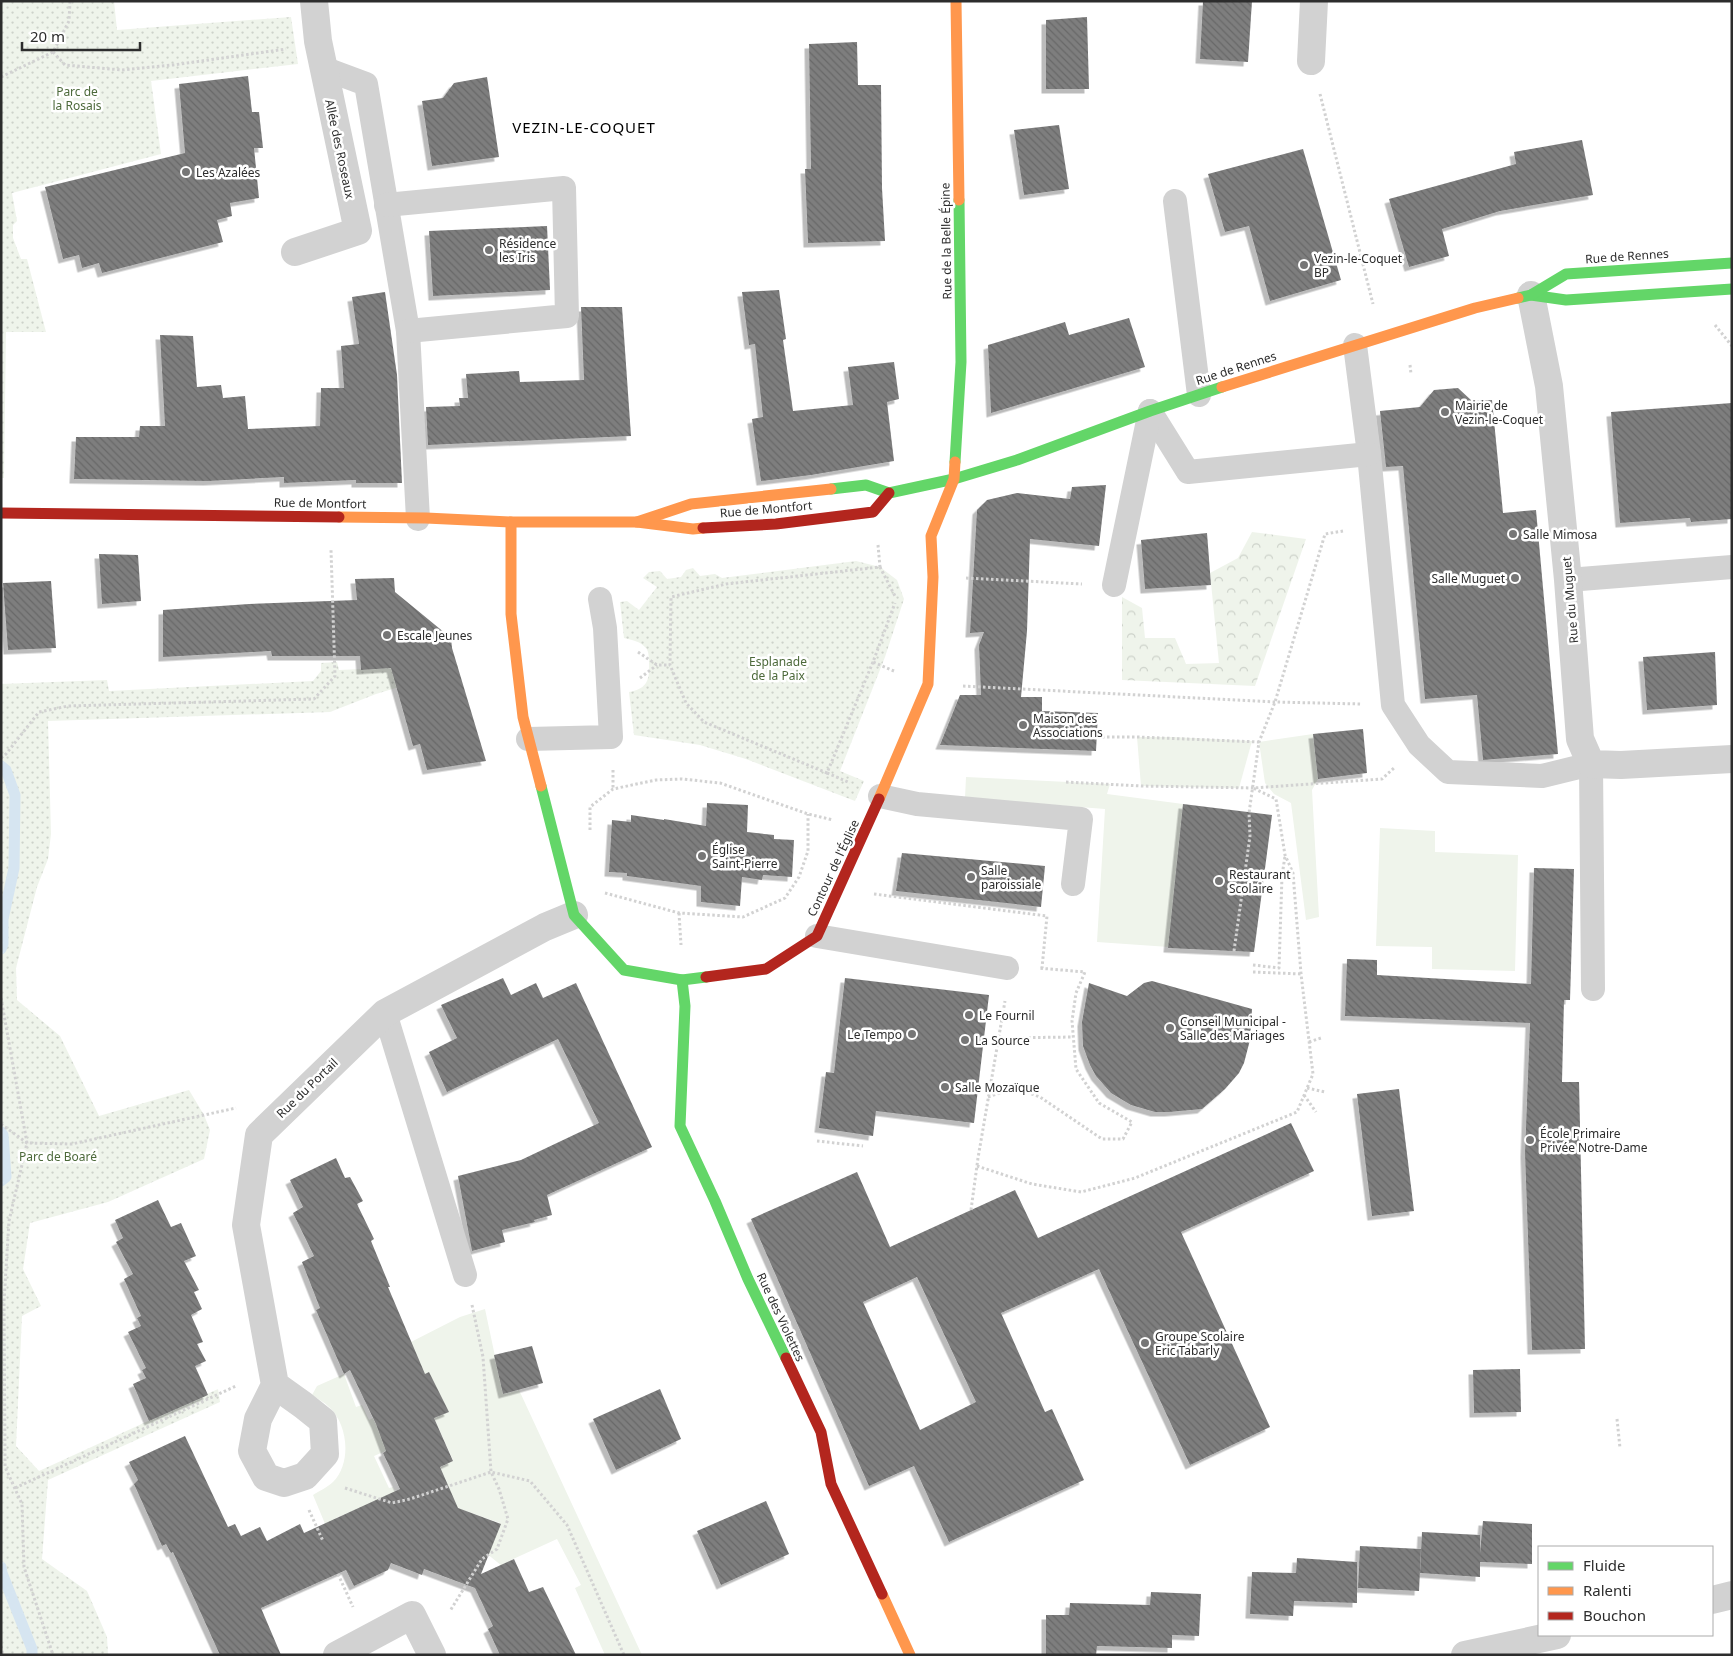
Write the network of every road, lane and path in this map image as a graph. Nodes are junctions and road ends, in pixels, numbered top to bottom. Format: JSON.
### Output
{"nodes":[{"id":1,"x":70,"y":1,"type":"edge"},
{"id":2,"x":314,"y":1,"type":"edge"},
{"id":3,"x":956,"y":1,"type":"edge"},
{"id":4,"x":1314,"y":1,"type":"edge"},
{"id":5,"x":318,"y":41,"type":"junction"},
{"id":6,"x":53,"y":52,"type":"junction"},
{"id":7,"x":1312,"y":61,"type":"joint"},
{"id":8,"x":323,"y":68,"type":"junction"},
{"id":9,"x":1,"y":77,"type":"edge"},
{"id":10,"x":1175,"y":201,"type":"dead end"},
{"id":11,"x":386,"y":205,"type":"junction"},
{"id":12,"x":295,"y":252,"type":"dead end"},
{"id":13,"x":1732,"y":263,"type":"edge"},
{"id":14,"x":1732,"y":289,"type":"edge"},
{"id":15,"x":1531,"y":295,"type":"junction"},
{"id":16,"x":1375,"y":308,"type":"dead end"},
{"id":17,"x":408,"y":331,"type":"junction"},
{"id":18,"x":1355,"y":345,"type":"junction"},
{"id":19,"x":1409,"y":362,"type":"dead end"},
{"id":20,"x":1410,"y":374,"type":"dead end"},
{"id":21,"x":1199,"y":395,"type":"junction"},
{"id":22,"x":1150,"y":411,"type":"junction"},
{"id":23,"x":1369,"y":454,"type":"junction"},
{"id":24,"x":954,"y":479,"type":"junction"},
{"id":25,"x":889,"y":493,"type":"junction"},
{"id":26,"x":1,"y":513,"type":"edge"},
{"id":27,"x":331,"y":517,"type":"junction"},
{"id":28,"x":418,"y":519,"type":"junction"},
{"id":29,"x":511,"y":522,"type":"junction"},
{"id":30,"x":637,"y":522,"type":"junction"},
{"id":31,"x":1376,"y":525,"type":"junction"},
{"id":32,"x":878,"y":542,"type":"dead end"},
{"id":33,"x":880,"y":567,"type":"junction"},
{"id":34,"x":1732,"y":567,"type":"edge"},
{"id":35,"x":933,"y":577,"type":"junction"},
{"id":36,"x":1568,"y":580,"type":"junction"},
{"id":37,"x":1114,"y":586,"type":"joint"},
{"id":38,"x":600,"y":598,"type":"dead end"},
{"id":39,"x":873,"y":662,"type":"junction"},
{"id":40,"x":657,"y":665,"type":"dead end"},
{"id":41,"x":670,"y":665,"type":"junction"},
{"id":42,"x":928,"y":684,"type":"junction"},
{"id":43,"x":990,"y":688,"type":"dead end"},
{"id":44,"x":1275,"y":702,"type":"junction"},
{"id":45,"x":1393,"y":705,"type":"junction"},
{"id":46,"x":1097,"y":737,"type":"dead end"},
{"id":47,"x":528,"y":739,"type":"junction"},
{"id":48,"x":1259,"y":742,"type":"junction"},
{"id":49,"x":1419,"y":744,"type":"junction"},
{"id":50,"x":1,"y":758,"type":"edge"},
{"id":51,"x":1732,"y":759,"type":"edge"},
{"id":52,"x":1591,"y":764,"type":"junction"},
{"id":53,"x":1140,"y":786,"type":"dead end"},
{"id":54,"x":1253,"y":788,"type":"junction"},
{"id":55,"x":880,"y":796,"type":"junction"},
{"id":56,"x":808,"y":814,"type":"junction"},
{"id":57,"x":867,"y":828,"type":"junction"},
{"id":58,"x":590,"y":834,"type":"dead end"},
{"id":59,"x":1285,"y":855,"type":"junction"},
{"id":60,"x":1073,"y":884,"type":"dead end"},
{"id":61,"x":604,"y":893,"type":"dead end"},
{"id":62,"x":870,"y":893,"type":"dead end"},
{"id":63,"x":574,"y":915,"type":"junction"},
{"id":64,"x":817,"y":936,"type":"junction"},
{"id":65,"x":1234,"y":951,"type":"dead end"},
{"id":66,"x":1253,"y":965,"type":"dead end"},
{"id":67,"x":1007,"y":968,"type":"junction"},
{"id":68,"x":1042,"y":968,"type":"junction"},
{"id":69,"x":1253,"y":972,"type":"dead end"},
{"id":70,"x":1301,"y":974,"type":"junction"},
{"id":71,"x":682,"y":980,"type":"junction"},
{"id":72,"x":1593,"y":989,"type":"dead end"},
{"id":73,"x":1,"y":998,"type":"edge"},
{"id":74,"x":385,"y":1013,"type":"junction"},
{"id":75,"x":1073,"y":1037,"type":"junction"},
{"id":76,"x":998,"y":1038,"type":"junction"},
{"id":77,"x":1321,"y":1038,"type":"dead end"},
{"id":78,"x":1309,"y":1042,"type":"junction"},
{"id":79,"x":1307,"y":1088,"type":"junction"},
{"id":80,"x":1325,"y":1092,"type":"dead end"},
{"id":81,"x":1304,"y":1095,"type":"junction"},
{"id":82,"x":988,"y":1097,"type":"junction"},
{"id":83,"x":243,"y":1107,"type":"dead end"},
{"id":84,"x":1316,"y":1112,"type":"dead end"},
{"id":85,"x":1,"y":1124,"type":"edge"},
{"id":86,"x":817,"y":1141,"type":"dead end"},
{"id":87,"x":27,"y":1142,"type":"junction"},
{"id":88,"x":864,"y":1146,"type":"dead end"},
{"id":89,"x":977,"y":1166,"type":"junction"},
{"id":90,"x":971,"y":1210,"type":"dead end"},
{"id":91,"x":466,"y":1275,"type":"joint"},
{"id":92,"x":274,"y":1377,"type":"joint"},
{"id":93,"x":1617,"y":1419,"type":"dead end"},
{"id":94,"x":1620,"y":1448,"type":"dead end"},
{"id":95,"x":491,"y":1472,"type":"junction"},
{"id":96,"x":15,"y":1488,"type":"junction"},
{"id":97,"x":345,"y":1488,"type":"dead end"},
{"id":98,"x":1732,"y":1595,"type":"edge"},
{"id":99,"x":1713,"y":1600,"type":"edge"},
{"id":100,"x":1552,"y":1636,"type":"edge"},
{"id":101,"x":1571,"y":1636,"type":"edge"},
{"id":102,"x":426,"y":1644,"type":"edge"},
{"id":103,"x":1,"y":1646,"type":"edge"},
{"id":104,"x":3,"y":1655,"type":"edge"},
{"id":105,"x":53,"y":1655,"type":"edge"},
{"id":106,"x":338,"y":1655,"type":"edge"},
{"id":107,"x":624,"y":1655,"type":"edge"},
{"id":108,"x":910,"y":1655,"type":"edge"},
{"id":109,"x":1465,"y":1655,"type":"edge"},
{"id":110,"x":1565,"y":1655,"type":"edge"}],
"edges":[{"from":1,"to":6,"type":"path"},
{"from":2,"to":5,"type":"street","name":"Allée des Roseaux"},
{"from":3,"to":24,"type":"street","name":"Rue de la Belle Épine"},
{"from":4,"to":7,"type":"street"},
{"from":5,"to":6,"type":"path"},
{"from":5,"to":8,"type":"street","name":"Allée des Roseaux"},
{"from":6,"to":9,"type":"path"},
{"from":7,"to":16,"type":"path"},
{"from":8,"to":11,"type":"lane"},
{"from":8,"to":12,"type":"street","name":"Allée des Roseaux"},
{"from":10,"to":21,"type":"lane"},
{"from":11,"to":17,"type":"lane"},
{"from":11,"to":17,"type":"lane"},
{"from":13,"to":15,"type":"street","name":"Rue de Rennes"},
{"from":14,"to":15,"type":"street","name":"Rue de Rennes"},
{"from":15,"to":18,"type":"street","name":"Rue de Rennes"},
{"from":15,"to":36,"type":"street","name":"Rue du Muguet"},
{"from":17,"to":28,"type":"lane"},
{"from":18,"to":21,"type":"street","name":"Rue de Rennes"},
{"from":18,"to":23,"type":"lane"},
{"from":19,"to":20,"type":"path"},
{"from":21,"to":22,"type":"street","name":"Rue de Rennes"},
{"from":22,"to":23,"type":"lane"},
{"from":22,"to":24,"type":"street","name":"Rue de Rennes"},
{"from":22,"to":37,"type":"lane"},
{"from":23,"to":31,"type":"lane"},
{"from":24,"to":25,"type":"street"},
{"from":24,"to":35,"type":"street","name":"Contour de l'Église"},
{"from":25,"to":30,"type":"street","name":"Rue de Montfort"},
{"from":25,"to":30,"type":"street","name":"Rue de Montfort"},
{"from":26,"to":27,"type":"street","name":"Rue de Montfort"},
{"from":27,"to":28,"type":"street","name":"Rue de Montfort"},
{"from":27,"to":50,"type":"path"},
{"from":28,"to":29,"type":"street","name":"Rue de Montfort"},
{"from":29,"to":30,"type":"street","name":"Rue de Montfort"},
{"from":29,"to":47,"type":"street","name":"Contour de l'Église"},
{"from":31,"to":44,"type":"path"},
{"from":31,"to":45,"type":"lane"},
{"from":32,"to":33,"type":"path"},
{"from":33,"to":39,"type":"path"},
{"from":33,"to":41,"type":"path"},
{"from":34,"to":36,"type":"lane"},
{"from":35,"to":37,"type":"path"},
{"from":35,"to":42,"type":"street","name":"Contour de l'Église"},
{"from":36,"to":52,"type":"street","name":"Rue du Muguet"},
{"from":38,"to":47,"type":"lane"},
{"from":39,"to":41,"type":"path"},
{"from":39,"to":42,"type":"path"},
{"from":40,"to":41,"type":"path"},
{"from":42,"to":55,"type":"street","name":"Contour de l'Église"},
{"from":43,"to":44,"type":"path"},
{"from":44,"to":45,"type":"path"},
{"from":44,"to":48,"type":"path"},
{"from":45,"to":49,"type":"lane"},
{"from":46,"to":48,"type":"path"},
{"from":47,"to":63,"type":"street","name":"Contour de l'Église"},
{"from":48,"to":54,"type":"path"},
{"from":49,"to":52,"type":"lane"},
{"from":49,"to":54,"type":"path"},
{"from":51,"to":52,"type":"street"},
{"from":52,"to":72,"type":"lane"},
{"from":53,"to":54,"type":"path"},
{"from":54,"to":59,"type":"path"},
{"from":54,"to":65,"type":"path"},
{"from":55,"to":57,"type":"street","name":"Contour de l'Église"},
{"from":55,"to":60,"type":"lane"},
{"from":56,"to":57,"type":"path"},
{"from":56,"to":58,"type":"path"},
{"from":56,"to":61,"type":"path"},
{"from":57,"to":64,"type":"street","name":"Contour de l'Église"},
{"from":59,"to":66,"type":"path"},
{"from":59,"to":70,"type":"path"},
{"from":62,"to":68,"type":"path"},
{"from":63,"to":71,"type":"street","name":"Contour de l'Église"},
{"from":63,"to":74,"type":"street","name":"Rue du Portail"},
{"from":64,"to":67,"type":"lane"},
{"from":64,"to":71,"type":"street","name":"Contour de l'Église"},
{"from":67,"to":68,"type":"path"},
{"from":67,"to":76,"type":"path"},
{"from":68,"to":75,"type":"path"},
{"from":69,"to":70,"type":"path"},
{"from":70,"to":78,"type":"path"},
{"from":71,"to":108,"type":"street","name":"Rue des Violettes"},
{"from":73,"to":87,"type":"path"},
{"from":74,"to":91,"type":"lane"},
{"from":74,"to":92,"type":"street","name":"Rue du Portail"},
{"from":75,"to":76,"type":"path"},
{"from":75,"to":82,"type":"path"},
{"from":76,"to":82,"type":"path"},
{"from":77,"to":78,"type":"path"},
{"from":78,"to":79,"type":"path"},
{"from":79,"to":80,"type":"path"},
{"from":79,"to":81,"type":"path"},
{"from":81,"to":84,"type":"path"},
{"from":81,"to":89,"type":"path"},
{"from":82,"to":89,"type":"path"},
{"from":83,"to":87,"type":"path"},
{"from":85,"to":87,"type":"path"},
{"from":86,"to":88,"type":"path"},
{"from":87,"to":96,"type":"path"},
{"from":89,"to":90,"type":"path"},
{"from":91,"to":95,"type":"path"},
{"from":92,"to":96,"type":"path"},
{"from":93,"to":94,"type":"path"},
{"from":95,"to":97,"type":"path"},
{"from":95,"to":102,"type":"path"},
{"from":95,"to":107,"type":"path"},
{"from":96,"to":105,"type":"path"},
{"from":98,"to":99,"type":"street"},
{"from":100,"to":109,"type":"street"},
{"from":101,"to":110,"type":"street"},
{"from":102,"to":106,"type":"street"},
{"from":103,"to":104,"type":"path"}]}
